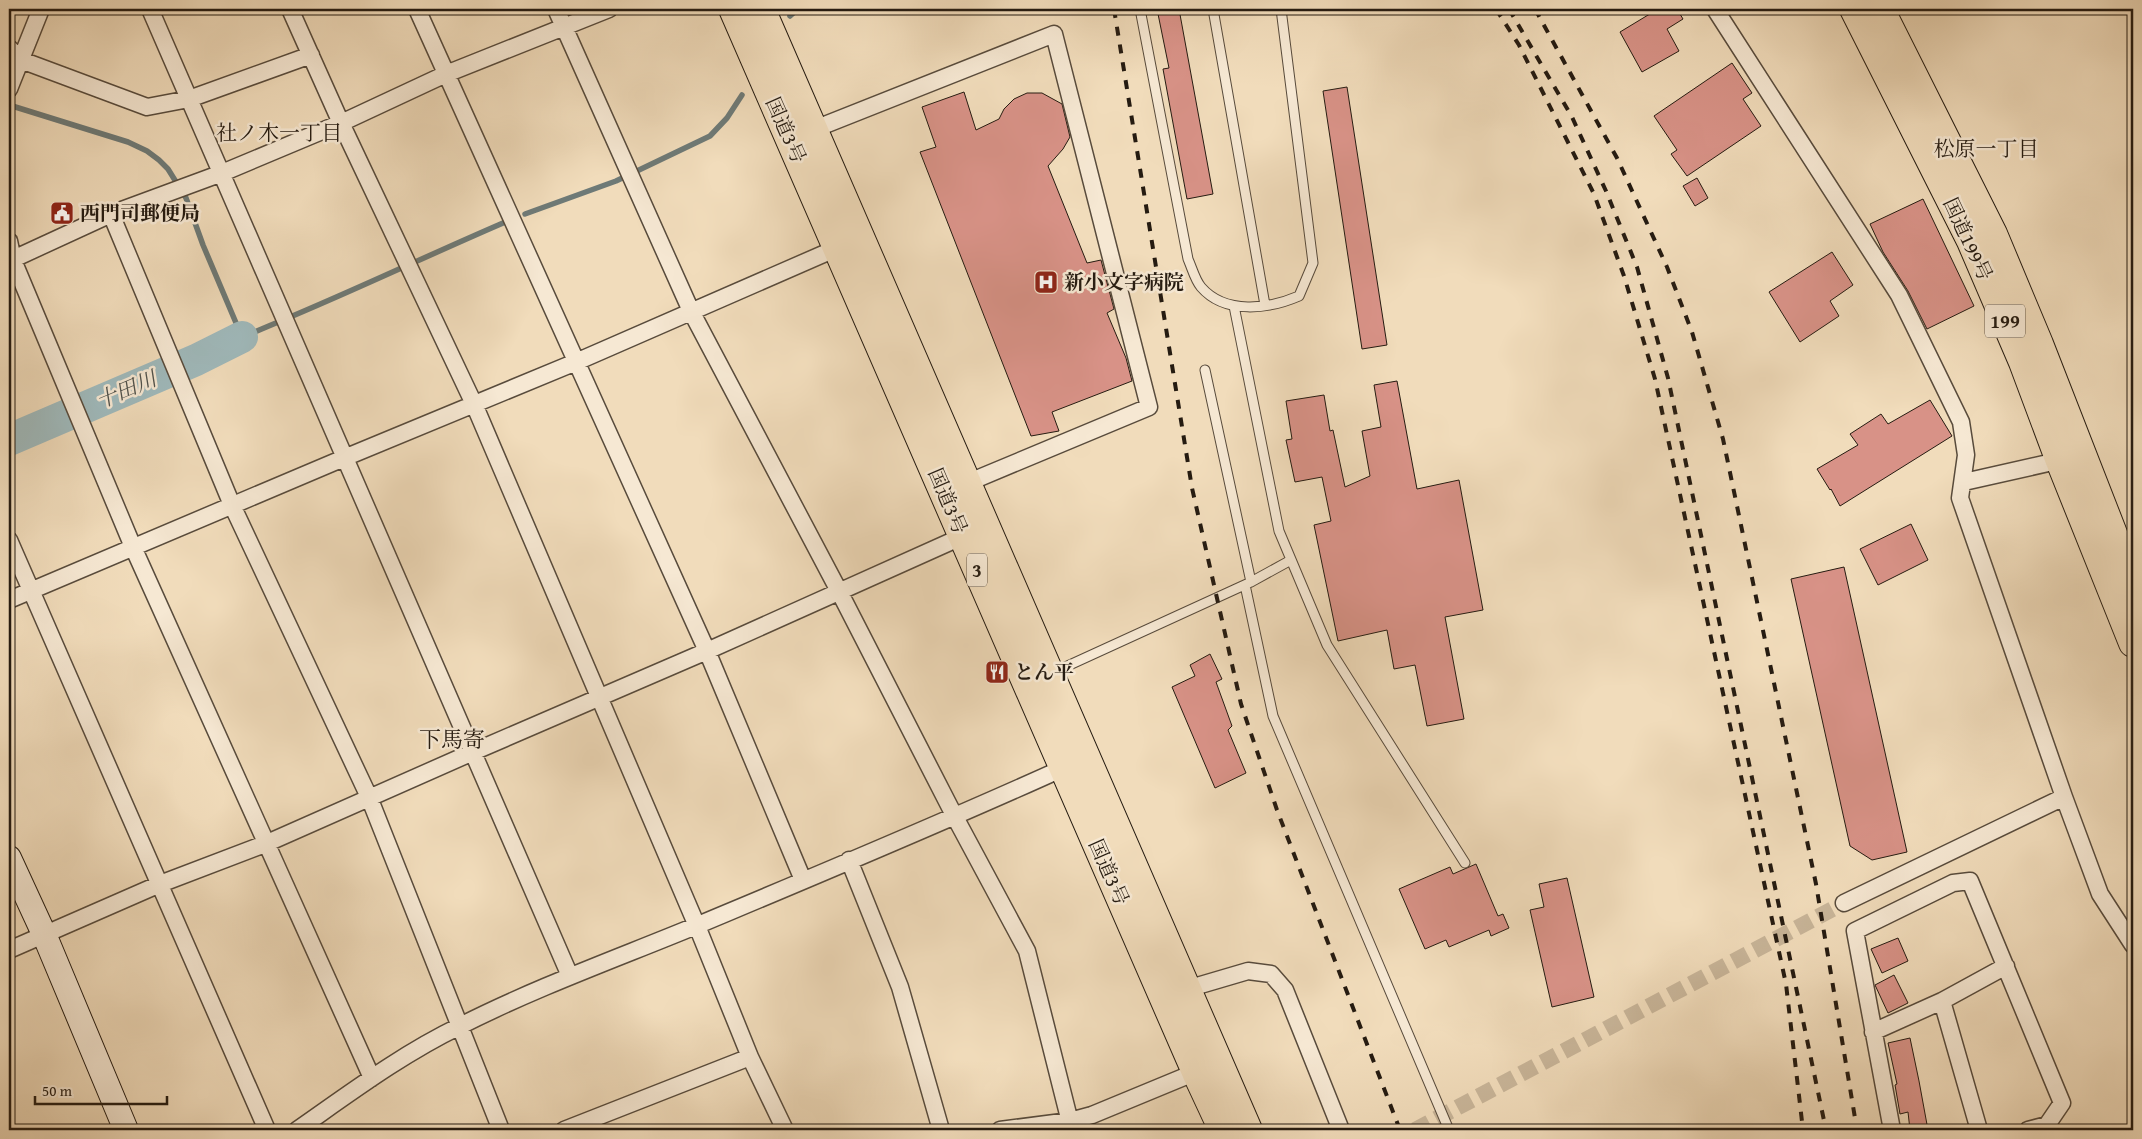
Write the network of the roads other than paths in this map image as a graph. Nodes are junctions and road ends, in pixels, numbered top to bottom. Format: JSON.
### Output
{"nodes":[{"id":1,"x":41,"y":9,"type":"edge"},
{"id":2,"x":150,"y":9,"type":"edge"},
{"id":3,"x":290,"y":9,"type":"edge"},
{"id":4,"x":417,"y":9,"type":"edge"},
{"id":5,"x":556,"y":9,"type":"edge"},
{"id":6,"x":609,"y":9,"type":"edge"},
{"id":7,"x":733,"y":9,"type":"edge"},
{"id":8,"x":761,"y":9,"type":"edge"},
{"id":9,"x":1140,"y":9,"type":"edge"},
{"id":10,"x":1213,"y":9,"type":"edge"},
{"id":11,"x":1281,"y":9,"type":"edge"},
{"id":12,"x":1715,"y":9,"type":"edge"},
{"id":13,"x":1854,"y":9,"type":"edge"},
{"id":14,"x":1880,"y":9,"type":"edge"},
{"id":15,"x":564,"y":27,"type":"junction"},
{"id":16,"x":9,"y":48,"type":"edge"},
{"id":17,"x":311,"y":55,"type":"junction"},
{"id":18,"x":21,"y":60,"type":"junction"},
{"id":19,"x":446,"y":74,"type":"junction"},
{"id":20,"x":9,"y":89,"type":"edge"},
{"id":21,"x":190,"y":99,"type":"junction"},
{"id":22,"x":341,"y":123,"type":"junction"},
{"id":23,"x":802,"y":134,"type":"junction"},
{"id":24,"x":222,"y":174,"type":"junction"},
{"id":25,"x":111,"y":214,"type":"junction"},
{"id":26,"x":9,"y":241,"type":"edge"},
{"id":27,"x":849,"y":243,"type":"junction"},
{"id":28,"x":11,"y":261,"type":"edge"},
{"id":29,"x":1265,"y":305,"type":"junction"},
{"id":30,"x":1234,"y":306,"type":"junction"},
{"id":31,"x":691,"y":310,"type":"junction"},
{"id":32,"x":576,"y":362,"type":"junction"},
{"id":33,"x":1205,"y":370,"type":"dead end"},
{"id":34,"x":474,"y":404,"type":"junction"},
{"id":35,"x":344,"y":458,"type":"junction"},
{"id":36,"x":2071,"y":458,"type":"junction"},
{"id":37,"x":1964,"y":482,"type":"junction"},
{"id":38,"x":967,"y":483,"type":"junction"},
{"id":39,"x":232,"y":505,"type":"junction"},
{"id":40,"x":975,"y":531,"type":"junction"},
{"id":41,"x":9,"y":540,"type":"edge"},
{"id":42,"x":133,"y":547,"type":"junction"},
{"id":43,"x":1291,"y":560,"type":"junction"},
{"id":44,"x":1248,"y":584,"type":"junction"},
{"id":45,"x":2133,"y":585,"type":"edge"},
{"id":46,"x":30,"y":591,"type":"junction"},
{"id":47,"x":840,"y":593,"type":"junction"},
{"id":48,"x":9,"y":600,"type":"edge"},
{"id":49,"x":2133,"y":643,"type":"edge"},
{"id":50,"x":708,"y":651,"type":"junction"},
{"id":51,"x":1051,"y":673,"type":"junction"},
{"id":52,"x":598,"y":698,"type":"junction"},
{"id":53,"x":473,"y":752,"type":"junction"},
{"id":54,"x":1076,"y":762,"type":"junction"},
{"id":55,"x":369,"y":797,"type":"junction"},
{"id":56,"x":2064,"y":797,"type":"junction"},
{"id":57,"x":955,"y":818,"type":"junction"},
{"id":58,"x":265,"y":844,"type":"junction"},
{"id":59,"x":9,"y":858,"type":"edge"},
{"id":60,"x":849,"y":860,"type":"junction"},
{"id":61,"x":1464,"y":863,"type":"dead end"},
{"id":62,"x":802,"y":880,"type":"junction"},
{"id":63,"x":160,"y":884,"type":"junction"},
{"id":64,"x":1844,"y":903,"type":"tunnel mouth"},
{"id":65,"x":697,"y":926,"type":"junction"},
{"id":66,"x":44,"y":934,"type":"junction"},
{"id":67,"x":2133,"y":945,"type":"edge"},
{"id":68,"x":9,"y":950,"type":"edge"},
{"id":69,"x":2006,"y":966,"type":"junction"},
{"id":70,"x":570,"y":976,"type":"junction"},
{"id":71,"x":1176,"y":993,"type":"junction"},
{"id":72,"x":1942,"y":1001,"type":"junction"},
{"id":73,"x":459,"y":1026,"type":"junction"},
{"id":74,"x":1873,"y":1032,"type":"junction"},
{"id":75,"x":750,"y":1057,"type":"junction"},
{"id":76,"x":1196,"y":1072,"type":"junction"},
{"id":77,"x":372,"y":1078,"type":"junction"},
{"id":78,"x":1071,"y":1125,"type":"edge"},
{"id":79,"x":2048,"y":1127,"type":"edge"},
{"id":80,"x":126,"y":1130,"type":"edge"},
{"id":81,"x":267,"y":1130,"type":"edge"},
{"id":82,"x":297,"y":1130,"type":"edge"},
{"id":83,"x":500,"y":1130,"type":"edge"},
{"id":84,"x":564,"y":1130,"type":"edge"},
{"id":85,"x":785,"y":1130,"type":"edge"},
{"id":86,"x":941,"y":1130,"type":"edge"},
{"id":87,"x":1000,"y":1130,"type":"edge"},
{"id":88,"x":1223,"y":1130,"type":"edge"},
{"id":89,"x":1248,"y":1130,"type":"edge"},
{"id":90,"x":1341,"y":1130,"type":"edge"},
{"id":91,"x":1448,"y":1130,"type":"edge"},
{"id":92,"x":1892,"y":1130,"type":"edge"},
{"id":93,"x":1979,"y":1130,"type":"edge"},
{"id":94,"x":2028,"y":1130,"type":"edge"}],
"edges":[{"from":1,"to":18,"type":"street"},
{"from":2,"to":21,"type":"street"},
{"from":3,"to":17,"type":"street"},
{"from":4,"to":19,"type":"street"},
{"from":5,"to":15,"type":"street"},
{"from":6,"to":15,"type":"street"},
{"from":7,"to":23,"type":"highway","name":"国道3号","number":"3"},
{"from":8,"to":23,"type":"highway","name":"国道3号","number":"3"},
{"from":9,"to":30,"type":"lane"},
{"from":10,"to":29,"type":"lane"},
{"from":11,"to":29,"type":"lane"},
{"from":12,"to":37,"type":"street"},
{"from":13,"to":36,"type":"highway","name":"国道199号","number":"199"},
{"from":14,"to":36,"type":"highway","name":"国道199号","number":"199"},
{"from":15,"to":19,"type":"street"},
{"from":15,"to":31,"type":"street"},
{"from":16,"to":18,"type":"street"},
{"from":17,"to":21,"type":"street"},
{"from":17,"to":22,"type":"street"},
{"from":18,"to":20,"type":"street"},
{"from":18,"to":21,"type":"street"},
{"from":19,"to":22,"type":"street"},
{"from":19,"to":32,"type":"street"},
{"from":21,"to":24,"type":"street"},
{"from":22,"to":24,"type":"street"},
{"from":22,"to":34,"type":"street"},
{"from":23,"to":27,"type":"highway","name":"国道3号","number":"3"},
{"from":23,"to":38,"type":"street"},
{"from":24,"to":25,"type":"street"},
{"from":24,"to":35,"type":"street"},
{"from":25,"to":28,"type":"street"},
{"from":25,"to":39,"type":"street"},
{"from":26,"to":28,"type":"street"},
{"from":27,"to":31,"type":"street"},
{"from":27,"to":38,"type":"highway","name":"国道3号","number":"3"},
{"from":27,"to":40,"type":"highway","name":"国道3号","number":"3"},
{"from":28,"to":42,"type":"street"},
{"from":29,"to":30,"type":"lane"},
{"from":30,"to":43,"type":"lane"},
{"from":31,"to":32,"type":"street"},
{"from":31,"to":47,"type":"street"},
{"from":32,"to":34,"type":"street"},
{"from":32,"to":50,"type":"street"},
{"from":33,"to":44,"type":"lane"},
{"from":34,"to":35,"type":"street"},
{"from":34,"to":52,"type":"street"},
{"from":35,"to":39,"type":"street"},
{"from":35,"to":53,"type":"street"},
{"from":36,"to":37,"type":"street"},
{"from":36,"to":45,"type":"highway","name":"国道199号","number":"199"},
{"from":36,"to":49,"type":"highway","name":"国道199号","number":"199"},
{"from":37,"to":56,"type":"street"},
{"from":38,"to":40,"type":"highway","name":"国道3号","number":"3"},
{"from":39,"to":42,"type":"street"},
{"from":39,"to":55,"type":"street"},
{"from":40,"to":47,"type":"street"},
{"from":40,"to":51,"type":"highway","name":"国道3号","number":"3"},
{"from":40,"to":54,"type":"highway","name":"国道3号","number":"3"},
{"from":41,"to":46,"type":"street"},
{"from":42,"to":46,"type":"street"},
{"from":42,"to":58,"type":"street"},
{"from":43,"to":44,"type":"lane"},
{"from":43,"to":61,"type":"lane"},
{"from":44,"to":51,"type":"lane"},
{"from":44,"to":91,"type":"lane"},
{"from":46,"to":48,"type":"street"},
{"from":46,"to":63,"type":"street"},
{"from":47,"to":50,"type":"street"},
{"from":47,"to":57,"type":"street"},
{"from":50,"to":52,"type":"street"},
{"from":50,"to":62,"type":"street"},
{"from":51,"to":54,"type":"highway","name":"国道3号","number":"3"},
{"from":52,"to":53,"type":"street"},
{"from":52,"to":65,"type":"street"},
{"from":53,"to":55,"type":"street"},
{"from":53,"to":70,"type":"street"},
{"from":54,"to":57,"type":"street"},
{"from":54,"to":71,"type":"highway","name":"国道3号","number":"3"},
{"from":55,"to":58,"type":"street"},
{"from":55,"to":73,"type":"street"},
{"from":56,"to":64,"type":"street"},
{"from":56,"to":67,"type":"street"},
{"from":57,"to":60,"type":"street"},
{"from":57,"to":78,"type":"street"},
{"from":58,"to":63,"type":"street"},
{"from":58,"to":77,"type":"street"},
{"from":59,"to":66,"type":"street"},
{"from":60,"to":62,"type":"street"},
{"from":60,"to":86,"type":"street"},
{"from":62,"to":65,"type":"street"},
{"from":63,"to":66,"type":"street"},
{"from":63,"to":81,"type":"street"},
{"from":65,"to":70,"type":"street"},
{"from":65,"to":75,"type":"street"},
{"from":66,"to":68,"type":"street"},
{"from":66,"to":80,"type":"street"},
{"from":69,"to":72,"type":"street"},
{"from":69,"to":74,"type":"street"},
{"from":69,"to":79,"type":"street"},
{"from":70,"to":73,"type":"street"},
{"from":71,"to":76,"type":"highway","name":"国道3号","number":"3"},
{"from":71,"to":89,"type":"highway","name":"国道3号","number":"3"},
{"from":71,"to":90,"type":"street"},
{"from":72,"to":74,"type":"street"},
{"from":72,"to":93,"type":"street"},
{"from":73,"to":77,"type":"street"},
{"from":73,"to":83,"type":"street"},
{"from":74,"to":92,"type":"street"},
{"from":75,"to":84,"type":"street"},
{"from":75,"to":85,"type":"street"},
{"from":76,"to":78,"type":"street"},
{"from":76,"to":88,"type":"highway","name":"国道3号","number":"3"},
{"from":77,"to":82,"type":"street"},
{"from":78,"to":87,"type":"street"},
{"from":79,"to":94,"type":"street"}]}
